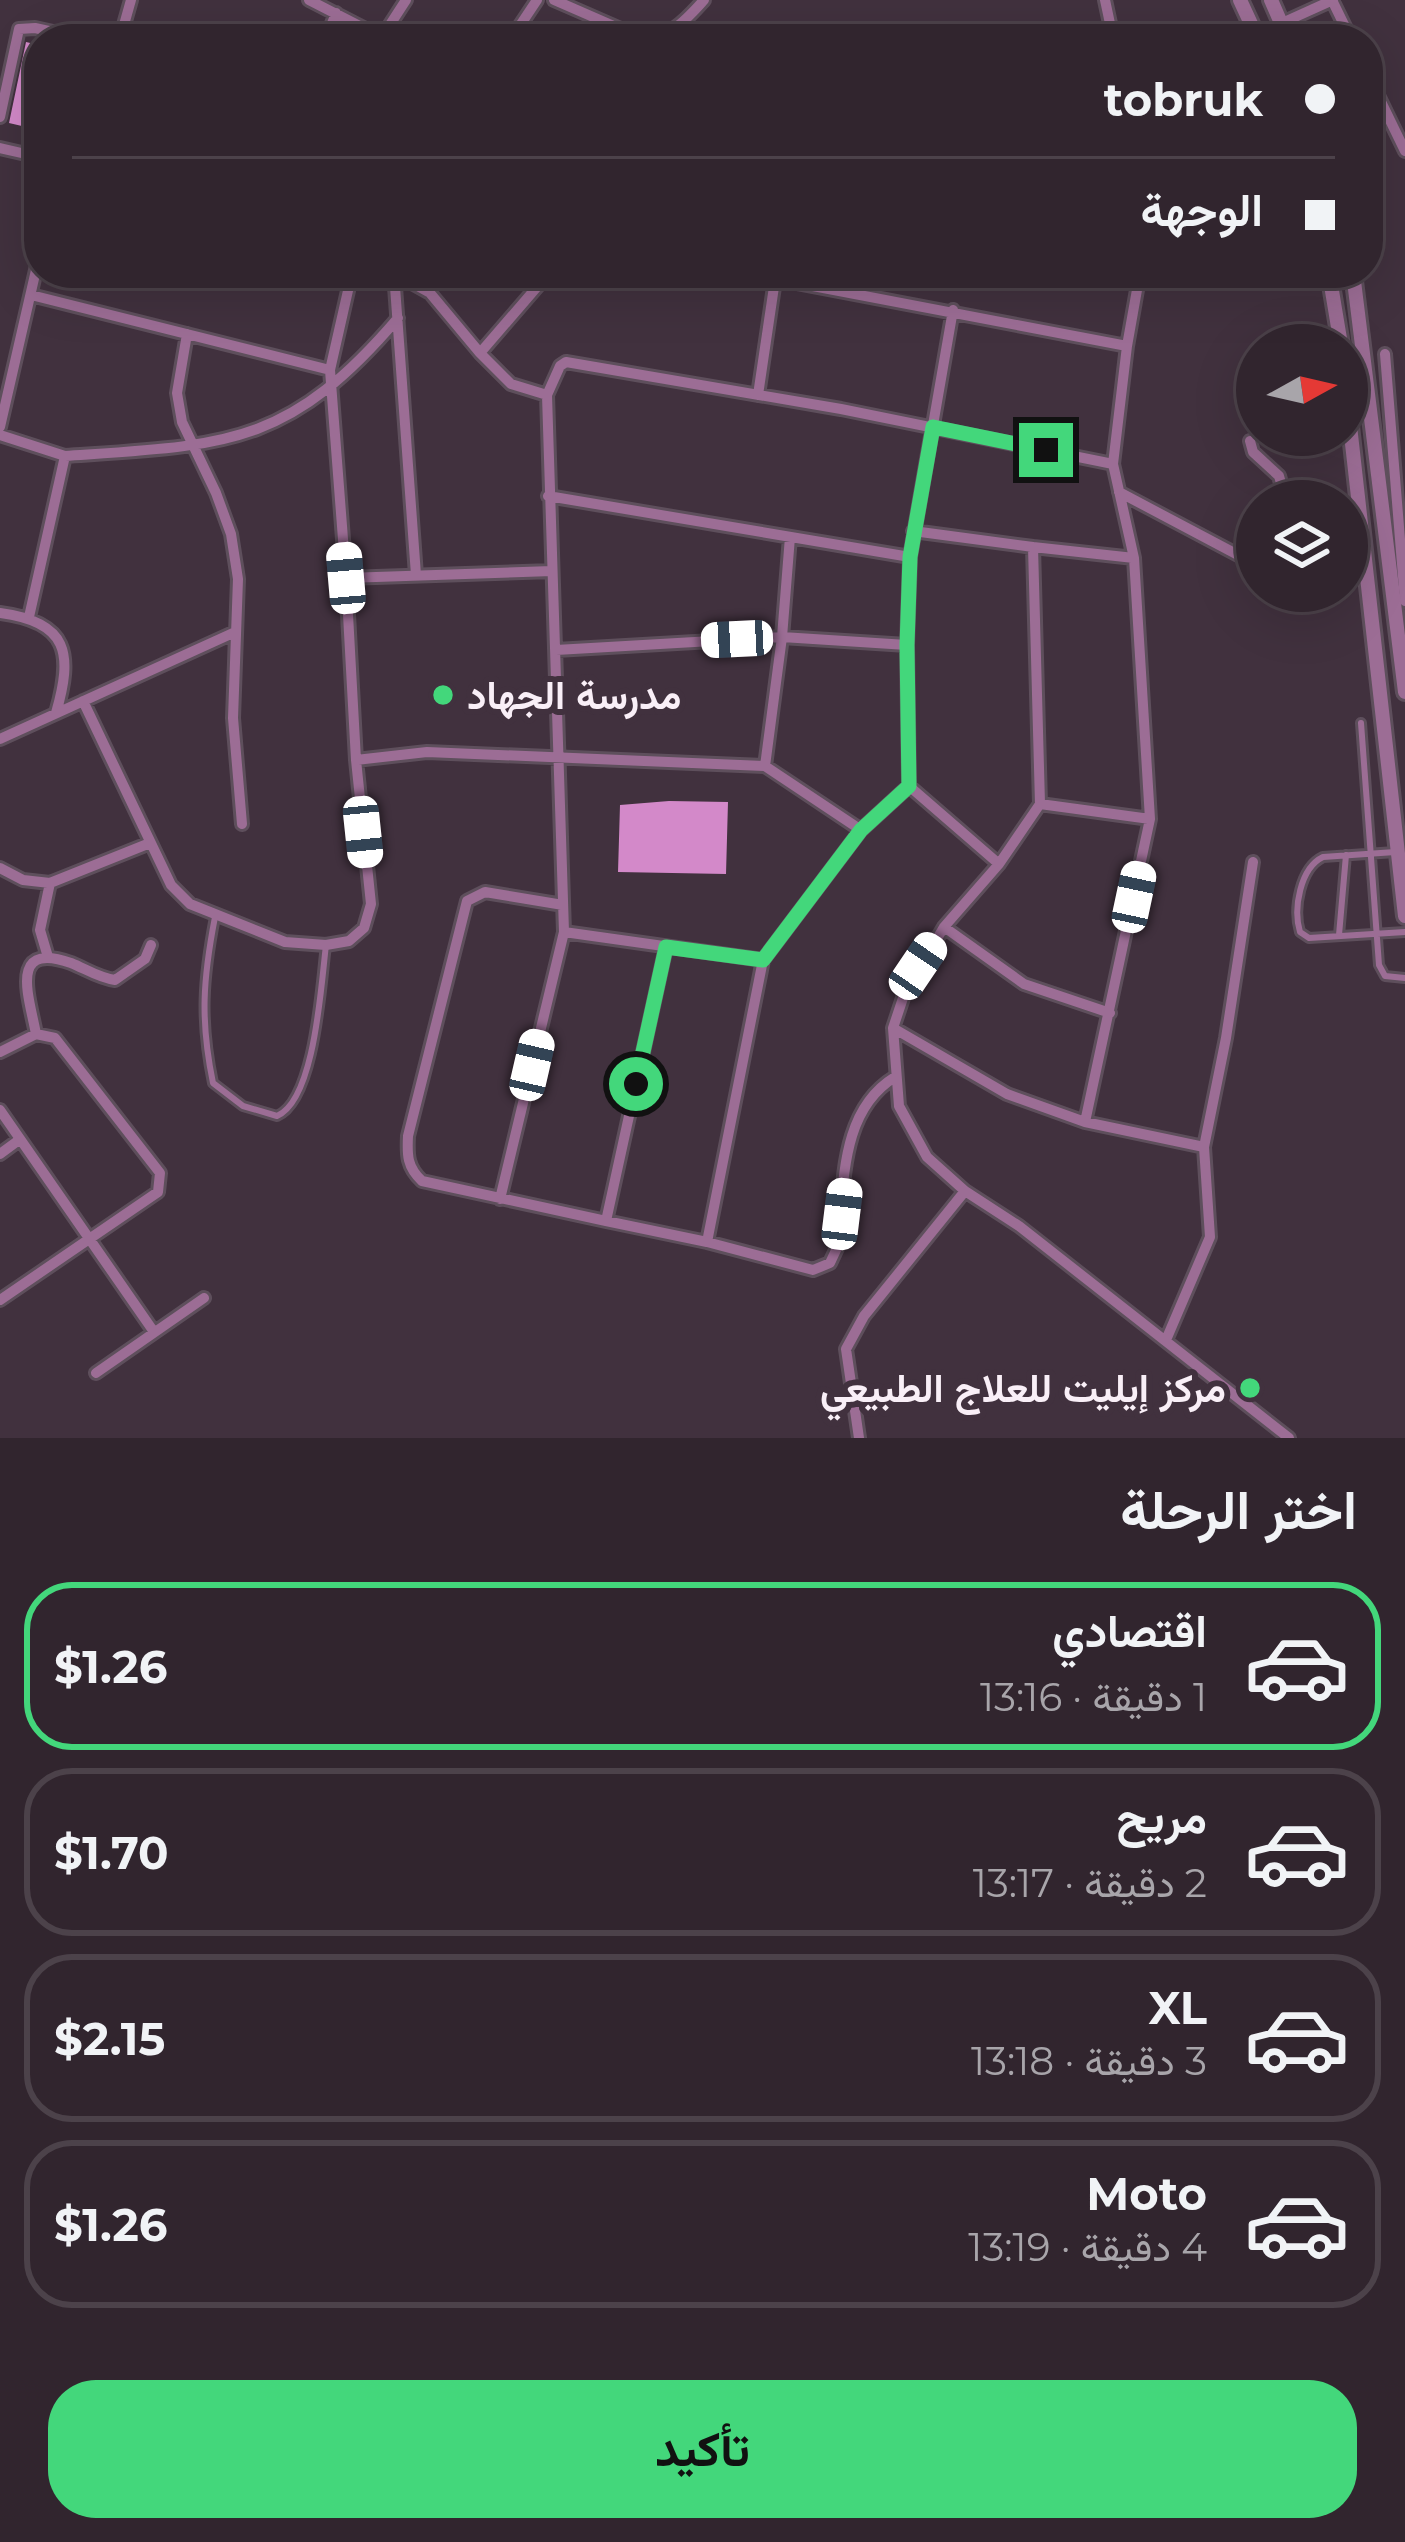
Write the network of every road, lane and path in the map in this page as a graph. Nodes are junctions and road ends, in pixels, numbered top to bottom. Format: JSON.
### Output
{"nodes":[{"id":1,"x":309,"y":0,"type":"edge"},
{"id":2,"x":554,"y":0,"type":"edge"},
{"id":3,"x":704,"y":0,"type":"edge"},
{"id":4,"x":1270,"y":0,"type":"edge"},
{"id":5,"x":1332,"y":0,"type":"edge"},
{"id":6,"x":336,"y":13,"type":"junction"},
{"id":7,"x":1282,"y":23,"type":"joint"},
{"id":8,"x":332,"y":24,"type":"edge"},
{"id":9,"x":357,"y":24,"type":"edge"},
{"id":10,"x":608,"y":24,"type":"edge"},
{"id":11,"x":683,"y":24,"type":"edge"},
{"id":12,"x":24,"y":29,"type":"edge"},
{"id":13,"x":1383,"y":106,"type":"edge"},
{"id":14,"x":0,"y":117,"type":"edge"},
{"id":15,"x":1405,"y":152,"type":"edge"},
{"id":16,"x":33,"y":288,"type":"edge"},
{"id":17,"x":351,"y":288,"type":"edge"},
{"id":18,"x":395,"y":288,"type":"edge"},
{"id":19,"x":422,"y":288,"type":"edge"},
{"id":20,"x":536,"y":288,"type":"edge"},
{"id":21,"x":774,"y":288,"type":"edge"},
{"id":22,"x":822,"y":288,"type":"edge"},
{"id":23,"x":1137,"y":288,"type":"edge"},
{"id":24,"x":1332,"y":288,"type":"edge"},
{"id":25,"x":1355,"y":288,"type":"edge"},
{"id":26,"x":32,"y":295,"type":"junction"},
{"id":27,"x":953,"y":310,"type":"junction"},
{"id":28,"x":398,"y":318,"type":"junction"},
{"id":29,"x":1338,"y":324,"type":"edge"},
{"id":30,"x":187,"y":334,"type":"junction"},
{"id":31,"x":1127,"y":346,"type":"junction"},
{"id":32,"x":480,"y":353,"type":"junction"},
{"id":33,"x":1385,"y":354,"type":"dead end"},
{"id":34,"x":330,"y":370,"type":"junction"},
{"id":35,"x":330,"y":390,"type":"junction"},
{"id":36,"x":548,"y":395,"type":"junction"},
{"id":37,"x":758,"y":395,"type":"junction"},
{"id":38,"x":933,"y":427,"type":"junction"},
{"id":39,"x":0,"y":431,"type":"edge"},
{"id":40,"x":192,"y":445,"type":"junction"},
{"id":41,"x":1257,"y":456,"type":"edge"},
{"id":42,"x":65,"y":457,"type":"junction"},
{"id":43,"x":1113,"y":464,"type":"junction"},
{"id":44,"x":1280,"y":480,"type":"edge"},
{"id":45,"x":1119,"y":492,"type":"junction"},
{"id":46,"x":548,"y":496,"type":"junction"},
{"id":47,"x":913,"y":531,"type":"junction"},
{"id":48,"x":790,"y":537,"type":"junction"},
{"id":49,"x":1402,"y":543,"type":"edge"},
{"id":50,"x":1033,"y":547,"type":"junction"},
{"id":51,"x":1236,"y":554,"type":"edge"},
{"id":52,"x":910,"y":557,"type":"junction"},
{"id":53,"x":1134,"y":558,"type":"junction"},
{"id":54,"x":552,"y":571,"type":"junction"},
{"id":55,"x":416,"y":575,"type":"junction"},
{"id":56,"x":346,"y":578,"type":"junction"},
{"id":57,"x":1368,"y":586,"type":"edge"},
{"id":58,"x":1405,"y":601,"type":"edge"},
{"id":59,"x":0,"y":613,"type":"edge"},
{"id":60,"x":1396,"y":616,"type":"junction"},
{"id":61,"x":28,"y":617,"type":"junction"},
{"id":62,"x":1372,"y":620,"type":"junction"},
{"id":63,"x":233,"y":633,"type":"junction"},
{"id":64,"x":782,"y":637,"type":"junction"},
{"id":65,"x":907,"y":645,"type":"junction"},
{"id":66,"x":556,"y":650,"type":"junction"},
{"id":67,"x":1405,"y":692,"type":"edge"},
{"id":68,"x":83,"y":701,"type":"junction"},
{"id":69,"x":56,"y":713,"type":"junction"},
{"id":70,"x":1361,"y":723,"type":"dead end"},
{"id":71,"x":0,"y":740,"type":"edge"},
{"id":72,"x":558,"y":758,"type":"junction"},
{"id":73,"x":356,"y":760,"type":"junction"},
{"id":74,"x":765,"y":766,"type":"junction"},
{"id":75,"x":909,"y":786,"type":"junction"},
{"id":76,"x":1391,"y":790,"type":"junction"},
{"id":77,"x":1367,"y":791,"type":"junction"},
{"id":78,"x":1040,"y":804,"type":"junction"},
{"id":79,"x":1150,"y":819,"type":"junction"},
{"id":80,"x":242,"y":824,"type":"dead end"},
{"id":81,"x":861,"y":830,"type":"junction"},
{"id":82,"x":149,"y":843,"type":"junction"},
{"id":83,"x":1398,"y":851,"type":"junction"},
{"id":84,"x":1370,"y":854,"type":"junction"},
{"id":85,"x":1346,"y":855,"type":"junction"},
{"id":86,"x":1253,"y":862,"type":"dead end"},
{"id":87,"x":999,"y":863,"type":"junction"},
{"id":88,"x":0,"y":868,"type":"edge"},
{"id":89,"x":50,"y":883,"type":"junction"},
{"id":90,"x":563,"y":905,"type":"junction"},
{"id":91,"x":215,"y":916,"type":"junction"},
{"id":92,"x":1405,"y":916,"type":"edge"},
{"id":93,"x":944,"y":928,"type":"junction"},
{"id":94,"x":564,"y":932,"type":"junction"},
{"id":95,"x":1405,"y":932,"type":"edge"},
{"id":96,"x":1376,"y":934,"type":"junction"},
{"id":97,"x":1339,"y":936,"type":"junction"},
{"id":98,"x":151,"y":945,"type":"dead end"},
{"id":99,"x":326,"y":945,"type":"junction"},
{"id":100,"x":666,"y":947,"type":"junction"},
{"id":101,"x":48,"y":957,"type":"junction"},
{"id":102,"x":763,"y":960,"type":"junction"},
{"id":103,"x":1405,"y":978,"type":"edge"},
{"id":104,"x":1110,"y":1013,"type":"junction"},
{"id":105,"x":893,"y":1028,"type":"junction"},
{"id":106,"x":36,"y":1034,"type":"junction"},
{"id":107,"x":0,"y":1052,"type":"edge"},
{"id":108,"x":895,"y":1078,"type":"junction"},
{"id":109,"x":0,"y":1110,"type":"edge"},
{"id":110,"x":1084,"y":1122,"type":"junction"},
{"id":111,"x":19,"y":1139,"type":"junction"},
{"id":112,"x":1204,"y":1148,"type":"junction"},
{"id":113,"x":0,"y":1154,"type":"edge"},
{"id":114,"x":965,"y":1191,"type":"junction"},
{"id":115,"x":500,"y":1199,"type":"junction"},
{"id":116,"x":606,"y":1221,"type":"junction"},
{"id":117,"x":90,"y":1241,"type":"junction"},
{"id":118,"x":707,"y":1242,"type":"junction"},
{"id":119,"x":204,"y":1298,"type":"dead end"},
{"id":120,"x":0,"y":1300,"type":"edge"},
{"id":121,"x":154,"y":1332,"type":"junction"},
{"id":122,"x":1166,"y":1340,"type":"junction"},
{"id":123,"x":96,"y":1372,"type":"dead end"},
{"id":124,"x":1288,"y":1437,"type":"edge"},
{"id":125,"x":859,"y":1438,"type":"edge"}],
"edges":[{"from":1,"to":6,"type":"street"},
{"from":2,"to":10,"type":"street"},
{"from":3,"to":11,"type":"street"},
{"from":4,"to":7,"type":"street"},
{"from":5,"to":7,"type":"street"},
{"from":6,"to":8,"type":"street"},
{"from":6,"to":9,"type":"street"},
{"from":12,"to":14,"type":"street"},
{"from":13,"to":15,"type":"street"},
{"from":16,"to":26,"type":"street"},
{"from":17,"to":34,"type":"street"},
{"from":18,"to":28,"type":"street"},
{"from":19,"to":32,"type":"street"},
{"from":20,"to":32,"type":"street"},
{"from":21,"to":37,"type":"street"},
{"from":22,"to":27,"type":"street"},
{"from":23,"to":31,"type":"street"},
{"from":24,"to":29,"type":"street"},
{"from":25,"to":60,"type":"street"},
{"from":26,"to":30,"type":"street"},
{"from":26,"to":39,"type":"street"},
{"from":27,"to":31,"type":"street"},
{"from":27,"to":38,"type":"street"},
{"from":28,"to":35,"type":"street"},
{"from":28,"to":55,"type":"street"},
{"from":30,"to":34,"type":"street"},
{"from":30,"to":40,"type":"street"},
{"from":31,"to":43,"type":"street"},
{"from":32,"to":36,"type":"street"},
{"from":33,"to":49,"type":"street"},
{"from":34,"to":35,"type":"street"},
{"from":35,"to":40,"type":"street"},
{"from":35,"to":56,"type":"street"},
{"from":36,"to":37,"type":"street"},
{"from":36,"to":46,"type":"street"},
{"from":37,"to":38,"type":"street"},
{"from":38,"to":43,"type":"street"},
{"from":38,"to":47,"type":"street"},
{"from":39,"to":42,"type":"street"},
{"from":40,"to":42,"type":"street"},
{"from":40,"to":63,"type":"street"},
{"from":41,"to":44,"type":"street"},
{"from":42,"to":61,"type":"street"},
{"from":43,"to":45,"type":"street"},
{"from":45,"to":51,"type":"street"},
{"from":45,"to":53,"type":"street"},
{"from":46,"to":48,"type":"street"},
{"from":46,"to":54,"type":"street"},
{"from":47,"to":50,"type":"street"},
{"from":47,"to":52,"type":"street"},
{"from":48,"to":52,"type":"street"},
{"from":48,"to":64,"type":"street"},
{"from":49,"to":58,"type":"street"},
{"from":50,"to":53,"type":"street"},
{"from":50,"to":78,"type":"street"},
{"from":52,"to":65,"type":"street"},
{"from":53,"to":79,"type":"street"},
{"from":54,"to":55,"type":"street"},
{"from":54,"to":66,"type":"street"},
{"from":55,"to":56,"type":"street"},
{"from":56,"to":73,"type":"street"},
{"from":57,"to":62,"type":"street"},
{"from":59,"to":61,"type":"street"},
{"from":60,"to":62,"type":"street"},
{"from":60,"to":67,"type":"street"},
{"from":61,"to":69,"type":"street"},
{"from":62,"to":76,"type":"street"},
{"from":63,"to":68,"type":"street"},
{"from":63,"to":80,"type":"street"},
{"from":64,"to":65,"type":"street"},
{"from":64,"to":66,"type":"street"},
{"from":64,"to":74,"type":"street"},
{"from":65,"to":75,"type":"street"},
{"from":66,"to":72,"type":"street"},
{"from":68,"to":69,"type":"street"},
{"from":68,"to":82,"type":"street"},
{"from":69,"to":71,"type":"street"},
{"from":70,"to":77,"type":"lane"},
{"from":72,"to":73,"type":"street"},
{"from":72,"to":74,"type":"street"},
{"from":72,"to":90,"type":"street"},
{"from":73,"to":99,"type":"street"},
{"from":74,"to":81,"type":"street"},
{"from":75,"to":81,"type":"street"},
{"from":75,"to":87,"type":"street"},
{"from":76,"to":77,"type":"lane"},
{"from":76,"to":83,"type":"street"},
{"from":77,"to":84,"type":"lane"},
{"from":78,"to":79,"type":"street"},
{"from":78,"to":87,"type":"street"},
{"from":79,"to":104,"type":"street"},
{"from":81,"to":102,"type":"street"},
{"from":82,"to":89,"type":"street"},
{"from":82,"to":91,"type":"street"},
{"from":83,"to":84,"type":"lane"},
{"from":83,"to":92,"type":"street"},
{"from":84,"to":85,"type":"lane"},
{"from":84,"to":96,"type":"lane"},
{"from":85,"to":97,"type":"lane"},
{"from":85,"to":97,"type":"lane"},
{"from":86,"to":112,"type":"street"},
{"from":87,"to":93,"type":"street"},
{"from":88,"to":89,"type":"street"},
{"from":89,"to":101,"type":"street"},
{"from":90,"to":94,"type":"street"},
{"from":90,"to":115,"type":"street"},
{"from":91,"to":99,"type":"street"},
{"from":91,"to":99,"type":"lane"},
{"from":93,"to":104,"type":"street"},
{"from":93,"to":105,"type":"street"},
{"from":94,"to":100,"type":"street"},
{"from":94,"to":115,"type":"street"},
{"from":95,"to":96,"type":"lane"},
{"from":96,"to":97,"type":"lane"},
{"from":96,"to":103,"type":"lane"},
{"from":98,"to":101,"type":"street"},
{"from":100,"to":102,"type":"street"},
{"from":100,"to":116,"type":"street"},
{"from":101,"to":106,"type":"street"},
{"from":102,"to":118,"type":"street"},
{"from":104,"to":110,"type":"street"},
{"from":105,"to":108,"type":"street"},
{"from":105,"to":110,"type":"street"},
{"from":106,"to":107,"type":"street"},
{"from":106,"to":117,"type":"street"},
{"from":108,"to":114,"type":"street"},
{"from":108,"to":118,"type":"street"},
{"from":109,"to":111,"type":"street"},
{"from":110,"to":112,"type":"street"},
{"from":111,"to":113,"type":"street"},
{"from":111,"to":117,"type":"street"},
{"from":112,"to":122,"type":"street"},
{"from":114,"to":122,"type":"street"},
{"from":114,"to":125,"type":"street"},
{"from":115,"to":116,"type":"street"},
{"from":116,"to":118,"type":"street"},
{"from":117,"to":120,"type":"street"},
{"from":117,"to":121,"type":"street"},
{"from":119,"to":121,"type":"street"},
{"from":121,"to":123,"type":"street"},
{"from":122,"to":124,"type":"street"}]}
